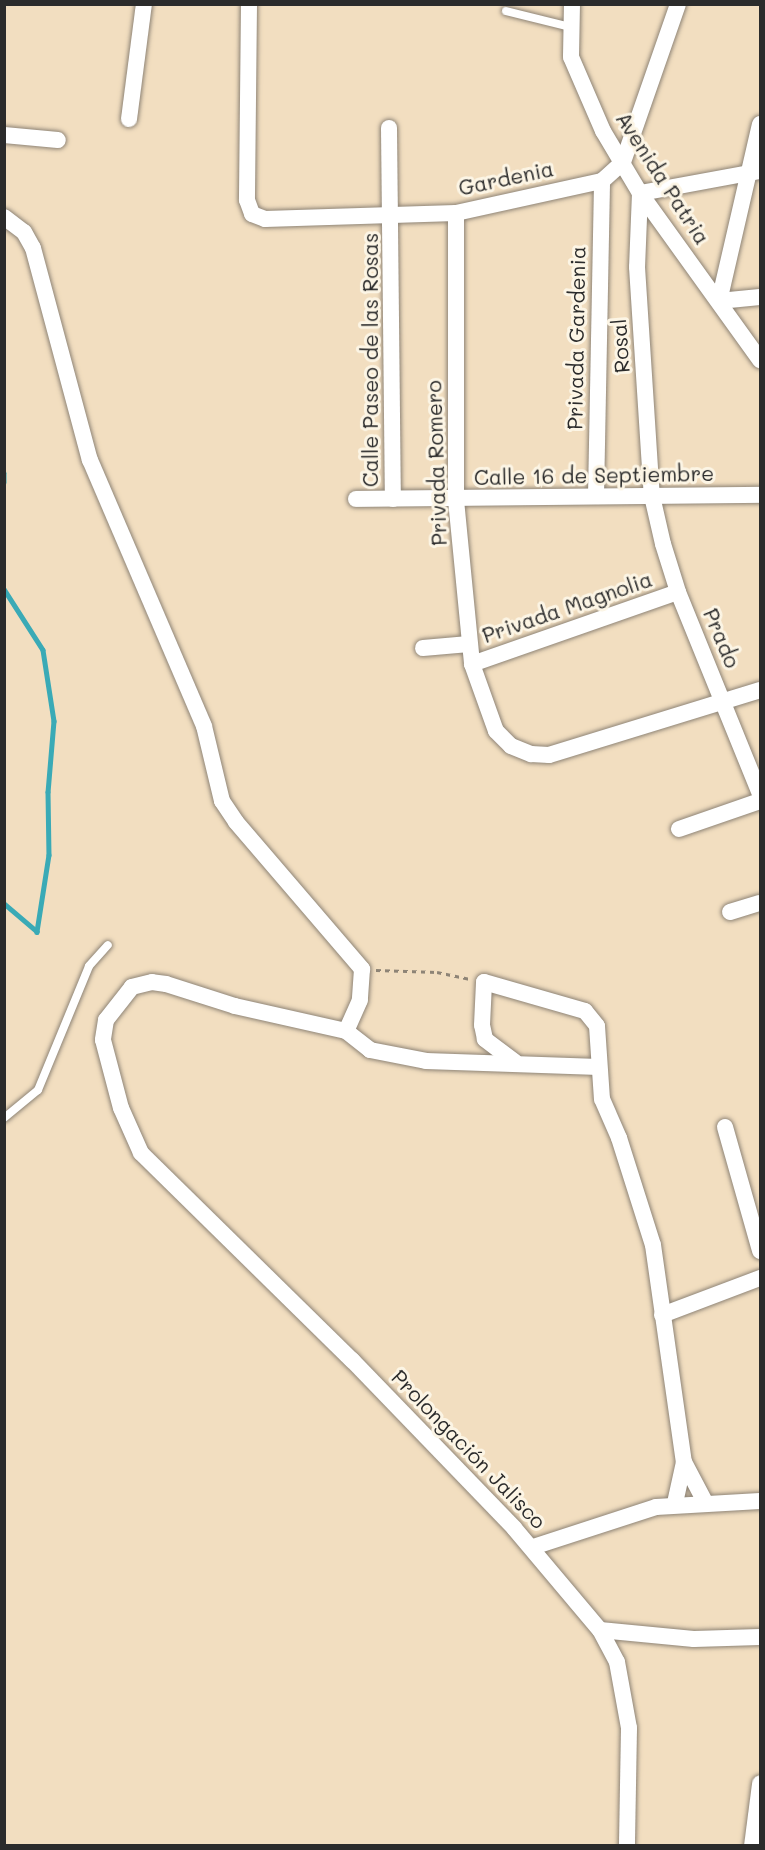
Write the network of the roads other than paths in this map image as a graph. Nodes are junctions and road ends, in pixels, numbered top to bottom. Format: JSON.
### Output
{"nodes":[{"id":1,"x":144,"y":4,"type":"edge"},
{"id":2,"x":249,"y":4,"type":"edge"},
{"id":3,"x":572,"y":4,"type":"edge"},
{"id":4,"x":678,"y":4,"type":"edge"},
{"id":5,"x":506,"y":11,"type":"dead end"},
{"id":6,"x":570,"y":27,"type":"junction"},
{"id":7,"x":129,"y":119,"type":"dead end"},
{"id":8,"x":760,"y":124,"type":"edge"},
{"id":9,"x":389,"y":128,"type":"dead end"},
{"id":10,"x":4,"y":135,"type":"edge"},
{"id":11,"x":58,"y":140,"type":"dead end"},
{"id":12,"x":623,"y":162,"type":"junction"},
{"id":13,"x":753,"y":172,"type":"edge"},
{"id":14,"x":602,"y":181,"type":"junction"},
{"id":15,"x":640,"y":193,"type":"junction"},
{"id":16,"x":456,"y":213,"type":"junction"},
{"id":17,"x":391,"y":216,"type":"junction"},
{"id":18,"x":4,"y":217,"type":"edge"},
{"id":19,"x":760,"y":297,"type":"edge"},
{"id":20,"x":719,"y":301,"type":"junction"},
{"id":21,"x":760,"y":360,"type":"edge"},
{"id":22,"x":760,"y":495,"type":"edge"},
{"id":23,"x":596,"y":496,"type":"junction"},
{"id":24,"x":652,"y":496,"type":"junction"},
{"id":25,"x":356,"y":499,"type":"dead end"},
{"id":26,"x":393,"y":499,"type":"junction"},
{"id":27,"x":456,"y":500,"type":"junction"},
{"id":28,"x":678,"y":592,"type":"junction"},
{"id":29,"x":469,"y":644,"type":"junction"},
{"id":30,"x":423,"y":648,"type":"dead end"},
{"id":31,"x":472,"y":664,"type":"junction"},
{"id":32,"x":760,"y":690,"type":"edge"},
{"id":33,"x":724,"y":702,"type":"junction"},
{"id":34,"x":760,"y":794,"type":"edge"},
{"id":35,"x":760,"y":801,"type":"edge"},
{"id":36,"x":680,"y":829,"type":"dead end"},
{"id":37,"x":760,"y":903,"type":"edge"},
{"id":38,"x":730,"y":912,"type":"dead end"},
{"id":39,"x":108,"y":945,"type":"dead end"},
{"id":40,"x":345,"y":1031,"type":"junction"},
{"id":41,"x":515,"y":1062,"type":"junction"},
{"id":42,"x":599,"y":1067,"type":"junction"},
{"id":43,"x":4,"y":1118,"type":"edge"},
{"id":44,"x":725,"y":1127,"type":"dead end"},
{"id":45,"x":760,"y":1251,"type":"edge"},
{"id":46,"x":760,"y":1278,"type":"edge"},
{"id":47,"x":662,"y":1315,"type":"junction"},
{"id":48,"x":684,"y":1462,"type":"junction"},
{"id":49,"x":760,"y":1501,"type":"edge"},
{"id":50,"x":705,"y":1502,"type":"junction"},
{"id":51,"x":675,"y":1503,"type":"junction"},
{"id":52,"x":533,"y":1547,"type":"junction"},
{"id":53,"x":600,"y":1630,"type":"junction"},
{"id":54,"x":760,"y":1637,"type":"edge"},
{"id":55,"x":760,"y":1784,"type":"edge"},
{"id":56,"x":627,"y":1845,"type":"edge"},
{"id":57,"x":752,"y":1845,"type":"edge"}],
"edges":[{"from":1,"to":7,"type":"street"},
{"from":2,"to":17,"type":"street","name":"Calle Paseo de las Rosas"},
{"from":3,"to":6,"type":"street","name":"Avenida Patria"},
{"from":4,"to":12,"type":"street"},
{"from":5,"to":6,"type":"lane"},
{"from":6,"to":12,"type":"street","name":"Avenida Patria"},
{"from":8,"to":13,"type":"street"},
{"from":9,"to":17,"type":"street"},
{"from":10,"to":11,"type":"street"},
{"from":12,"to":14,"type":"street","name":"Gardenia"},
{"from":12,"to":15,"type":"street","name":"Avenida Patria"},
{"from":13,"to":15,"type":"street"},
{"from":13,"to":20,"type":"street"},
{"from":14,"to":16,"type":"street","name":"Gardenia"},
{"from":14,"to":23,"type":"street","name":"Privada Gardenia"},
{"from":15,"to":20,"type":"street","name":"Avenida Patria"},
{"from":15,"to":24,"type":"street","name":"Rosal"},
{"from":16,"to":17,"type":"street","name":"Gardenia"},
{"from":16,"to":27,"type":"street","name":"Privada Romero"},
{"from":17,"to":26,"type":"street","name":"Calle Paseo de las Rosas"},
{"from":18,"to":40,"type":"street"},
{"from":19,"to":20,"type":"street"},
{"from":20,"to":21,"type":"street","name":"Avenida Patria"},
{"from":22,"to":24,"type":"street","name":"Calle 16 de Septiembre"},
{"from":23,"to":24,"type":"street","name":"Calle 16 de Septiembre"},
{"from":23,"to":27,"type":"street","name":"Calle 16 de Septiembre"},
{"from":24,"to":28,"type":"street","name":"Prado"},
{"from":25,"to":26,"type":"street","name":"Calle 16 de Septiembre"},
{"from":26,"to":27,"type":"street","name":"Calle 16 de Septiembre"},
{"from":27,"to":29,"type":"street","name":"Privada Romero"},
{"from":28,"to":31,"type":"street","name":"Privada Magnolia"},
{"from":28,"to":33,"type":"street","name":"Prado"},
{"from":29,"to":30,"type":"street"},
{"from":29,"to":31,"type":"street","name":"Privada Romero"},
{"from":31,"to":33,"type":"street","name":"Privada Romero"},
{"from":32,"to":33,"type":"street","name":"Privada Romero"},
{"from":33,"to":34,"type":"street","name":"Prado"},
{"from":35,"to":36,"type":"street"},
{"from":37,"to":38,"type":"street"},
{"from":39,"to":43,"type":"lane"},
{"from":40,"to":41,"type":"street"},
{"from":40,"to":52,"type":"street","name":"Prolongación Jalisco"},
{"from":41,"to":42,"type":"street"},
{"from":41,"to":42,"type":"street"},
{"from":42,"to":47,"type":"street"},
{"from":44,"to":45,"type":"street"},
{"from":46,"to":47,"type":"street"},
{"from":47,"to":48,"type":"street"},
{"from":48,"to":50,"type":"street"},
{"from":48,"to":51,"type":"street"},
{"from":49,"to":50,"type":"street"},
{"from":50,"to":51,"type":"street"},
{"from":51,"to":52,"type":"street"},
{"from":52,"to":53,"type":"street","name":"Prolongación Jalisco"},
{"from":53,"to":54,"type":"street"},
{"from":53,"to":56,"type":"street","name":"Prolongación Jalisco"},
{"from":55,"to":57,"type":"street"}]}
